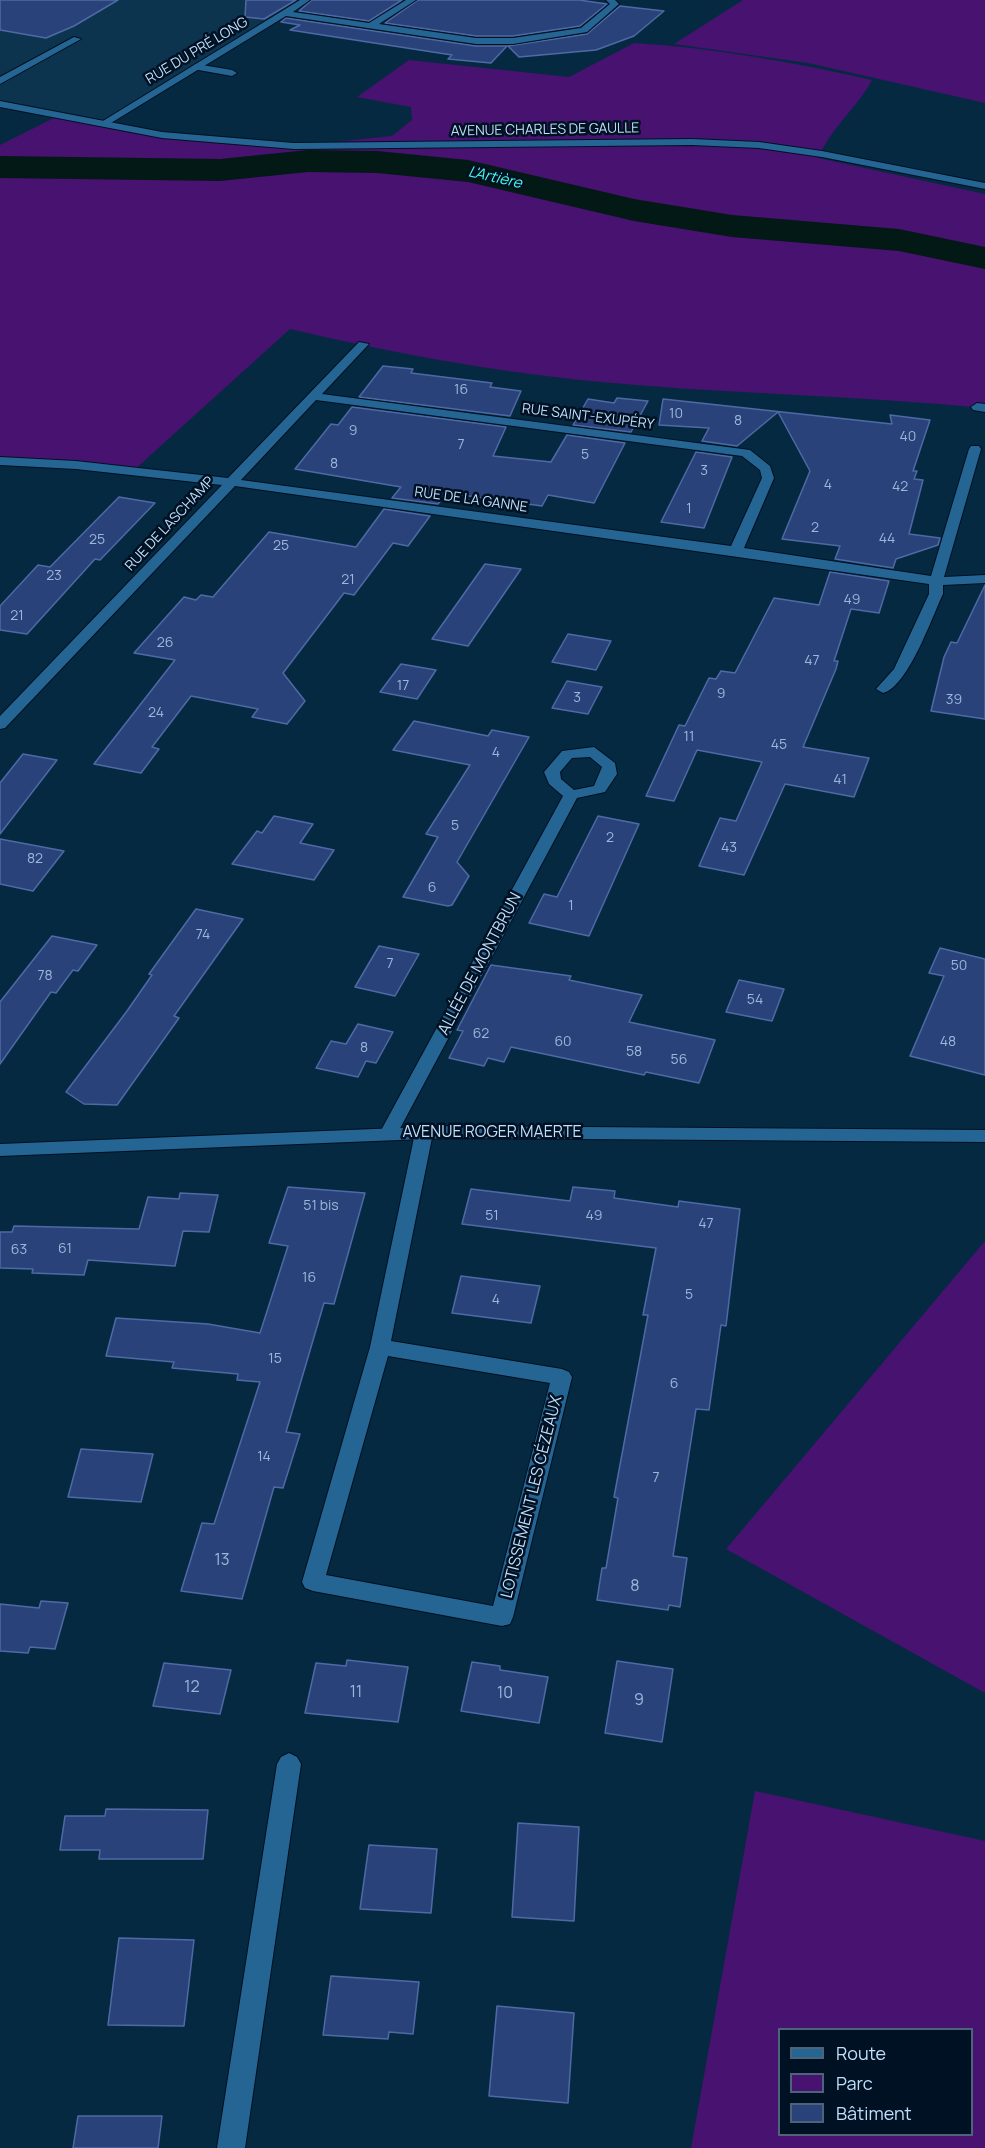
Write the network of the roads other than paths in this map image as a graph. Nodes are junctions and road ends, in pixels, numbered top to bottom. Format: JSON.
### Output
{"nodes":[{"id":1,"x":306,"y":0,"type":"edge"},
{"id":2,"x":412,"y":0,"type":"edge"},
{"id":3,"x":610,"y":0,"type":"edge"},
{"id":4,"x":285,"y":13,"type":"junction"},
{"id":5,"x":371,"y":26,"type":"junction"},
{"id":6,"x":77,"y":39,"type":"dead end"},
{"id":7,"x":196,"y":67,"type":"junction"},
{"id":8,"x":232,"y":73,"type":"dead end"},
{"id":9,"x":0,"y":81,"type":"edge"},
{"id":10,"x":0,"y":104,"type":"edge"},
{"id":11,"x":103,"y":124,"type":"junction"},
{"id":12,"x":985,"y":186,"type":"edge"},
{"id":13,"x":363,"y":344,"type":"dead end"},
{"id":14,"x":313,"y":396,"type":"junction"},
{"id":15,"x":975,"y":448,"type":"dead end"},
{"id":16,"x":0,"y":461,"type":"edge"},
{"id":17,"x":231,"y":482,"type":"junction"},
{"id":18,"x":736,"y":551,"type":"junction"},
{"id":19,"x":985,"y":579,"type":"edge"},
{"id":20,"x":936,"y":581,"type":"junction"},
{"id":21,"x":883,"y":689,"type":"dead end"},
{"id":22,"x":0,"y":725,"type":"edge"},
{"id":23,"x":571,"y":795,"type":"dead end"},
{"id":24,"x":424,"y":1133,"type":"junction"},
{"id":25,"x":388,"y":1134,"type":"junction"},
{"id":26,"x":985,"y":1136,"type":"edge"},
{"id":27,"x":0,"y":1149,"type":"edge"},
{"id":28,"x":380,"y":1347,"type":"junction"},
{"id":29,"x":289,"y":1764,"type":"dead end"},
{"id":30,"x":231,"y":2148,"type":"edge"}],
"edges":[{"from":1,"to":4,"type":"street","name":"RUE DU PRÉ LONG"},
{"from":2,"to":5,"type":"street"},
{"from":3,"to":5,"type":"street"},
{"from":4,"to":5,"type":"street"},
{"from":4,"to":7,"type":"street","name":"RUE DU PRÉ LONG"},
{"from":6,"to":9,"type":"street"},
{"from":7,"to":8,"type":"street"},
{"from":7,"to":11,"type":"street","name":"RUE DU PRÉ LONG"},
{"from":10,"to":11,"type":"street","name":"AVENUE CHARLES DE GAULLE"},
{"from":11,"to":12,"type":"street","name":"AVENUE CHARLES DE GAULLE"},
{"from":13,"to":14,"type":"street","name":"RUE DE LASCHAMP"},
{"from":14,"to":17,"type":"street","name":"RUE DE LASCHAMP"},
{"from":14,"to":18,"type":"street","name":"RUE SAINT-EXUPÉRY"},
{"from":15,"to":20,"type":"street"},
{"from":16,"to":17,"type":"street","name":"RUE DE LA GANNE"},
{"from":17,"to":18,"type":"street","name":"RUE DE LA GANNE"},
{"from":17,"to":22,"type":"street","name":"RUE DE LASCHAMP"},
{"from":18,"to":20,"type":"street","name":"RUE DE LA GANNE"},
{"from":19,"to":20,"type":"street","name":"RUE DE LA GANNE"},
{"from":20,"to":21,"type":"street"},
{"from":23,"to":25,"type":"street","name":"ALLÉE DE MONTBRUN"},
{"from":24,"to":25,"type":"street","name":"AVENUE ROGER MAERTE"},
{"from":24,"to":26,"type":"street","name":"AVENUE ROGER MAERTE"},
{"from":24,"to":28,"type":"street"},
{"from":25,"to":27,"type":"street","name":"AVENUE ROGER MAERTE"},
{"from":28,"to":28,"type":"street","name":"LOTISSEMENT LES CÉZEAUX"},
{"from":29,"to":30,"type":"street"}]}
